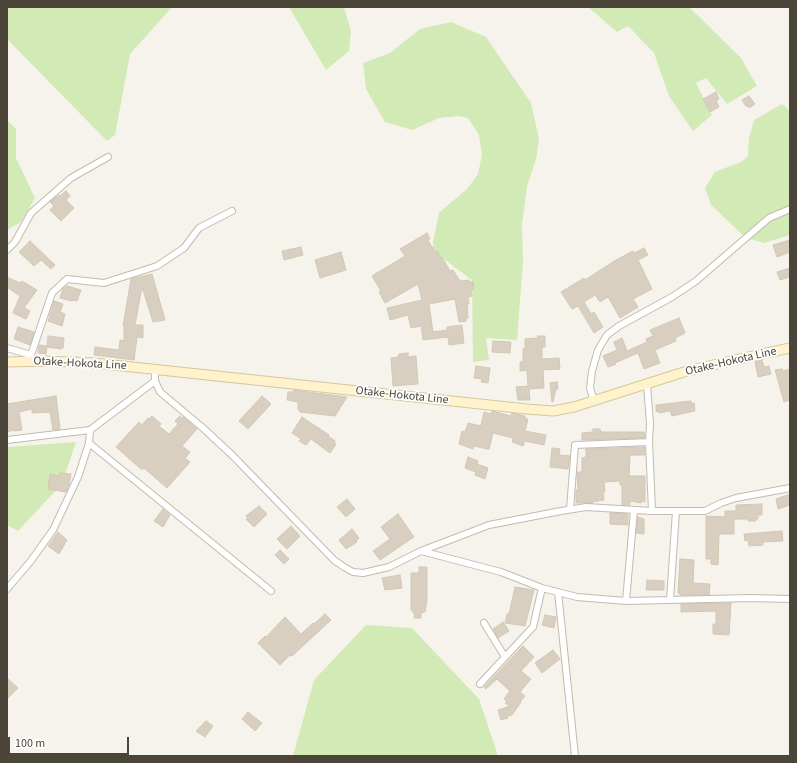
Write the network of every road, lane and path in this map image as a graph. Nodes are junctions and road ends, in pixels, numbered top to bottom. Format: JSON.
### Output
{"nodes":[{"id":1,"x":108,"y":157,"type":"dead end"},
{"id":2,"x":790,"y":210,"type":"edge"},
{"id":3,"x":232,"y":211,"type":"dead end"},
{"id":4,"x":7,"y":250,"type":"edge"},
{"id":5,"x":7,"y":348,"type":"edge"},
{"id":6,"x":790,"y":348,"type":"edge"},
{"id":7,"x":30,"y":358,"type":"junction"},
{"id":8,"x":7,"y":362,"type":"edge"},
{"id":9,"x":155,"y":369,"type":"junction"},
{"id":10,"x":155,"y":381,"type":"junction"},
{"id":11,"x":647,"y":384,"type":"junction"},
{"id":12,"x":594,"y":401,"type":"junction"},
{"id":13,"x":90,"y":430,"type":"junction"},
{"id":14,"x":7,"y":440,"type":"edge"},
{"id":15,"x":649,"y":442,"type":"junction"},
{"id":16,"x":89,"y":443,"type":"junction"},
{"id":17,"x":790,"y":488,"type":"edge"},
{"id":18,"x":570,"y":509,"type":"junction"},
{"id":19,"x":634,"y":510,"type":"junction"},
{"id":20,"x":652,"y":511,"type":"junction"},
{"id":21,"x":676,"y":511,"type":"junction"},
{"id":22,"x":421,"y":551,"type":"junction"},
{"id":23,"x":542,"y":588,"type":"junction"},
{"id":24,"x":7,"y":589,"type":"edge"},
{"id":25,"x":271,"y":591,"type":"dead end"},
{"id":26,"x":558,"y":592,"type":"junction"},
{"id":27,"x":790,"y":599,"type":"edge"},
{"id":28,"x":670,"y":600,"type":"junction"},
{"id":29,"x":626,"y":601,"type":"junction"},
{"id":30,"x":484,"y":623,"type":"dead end"},
{"id":31,"x":505,"y":657,"type":"junction"},
{"id":32,"x":480,"y":684,"type":"dead end"},
{"id":33,"x":575,"y":756,"type":"edge"}],
"edges":[{"from":1,"to":4,"type":"street"},
{"from":2,"to":12,"type":"street"},
{"from":3,"to":7,"type":"street"},
{"from":5,"to":7,"type":"street"},
{"from":6,"to":11,"type":"main road","name":"Otake-Hokota Line"},
{"from":7,"to":8,"type":"main road","name":"Otake-Hokota Line"},
{"from":7,"to":9,"type":"main road","name":"Otake-Hokota Line"},
{"from":9,"to":10,"type":"street"},
{"from":9,"to":12,"type":"main road","name":"Otake-Hokota Line"},
{"from":10,"to":13,"type":"street"},
{"from":10,"to":22,"type":"street"},
{"from":11,"to":12,"type":"main road","name":"Otake-Hokota Line"},
{"from":11,"to":15,"type":"street"},
{"from":13,"to":14,"type":"street"},
{"from":13,"to":16,"type":"street"},
{"from":15,"to":18,"type":"street"},
{"from":15,"to":20,"type":"street"},
{"from":16,"to":24,"type":"street"},
{"from":16,"to":25,"type":"street"},
{"from":17,"to":21,"type":"street"},
{"from":18,"to":19,"type":"street"},
{"from":18,"to":22,"type":"street"},
{"from":19,"to":20,"type":"street"},
{"from":19,"to":29,"type":"street"},
{"from":20,"to":21,"type":"street"},
{"from":21,"to":28,"type":"street"},
{"from":22,"to":23,"type":"street"},
{"from":23,"to":26,"type":"street"},
{"from":23,"to":31,"type":"street"},
{"from":26,"to":29,"type":"street"},
{"from":26,"to":33,"type":"street"},
{"from":27,"to":28,"type":"street"},
{"from":28,"to":29,"type":"street"},
{"from":30,"to":31,"type":"street"},
{"from":31,"to":32,"type":"street"}]}
